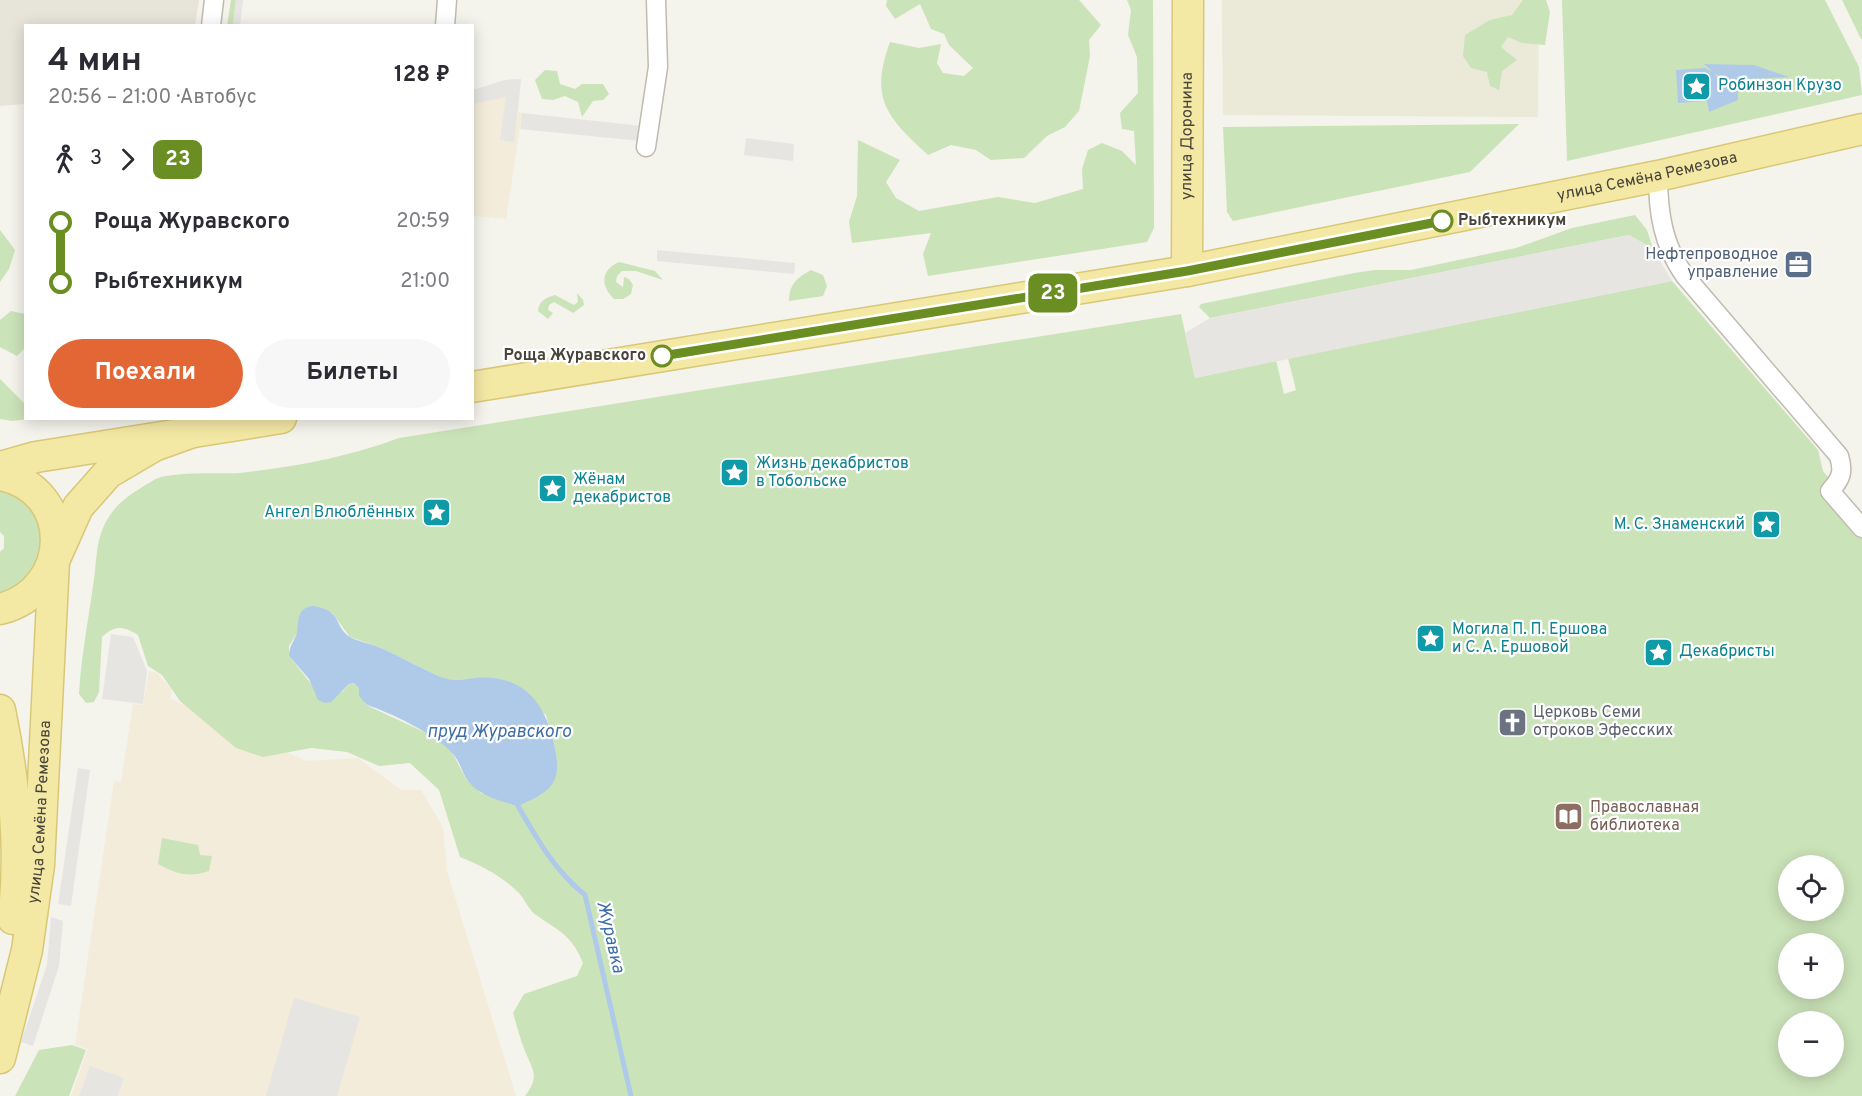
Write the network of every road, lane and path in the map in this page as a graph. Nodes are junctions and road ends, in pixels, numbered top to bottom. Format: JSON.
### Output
{"nodes":[{"id":1,"x":214,"y":0,"type":"edge"},
{"id":2,"x":447,"y":0,"type":"edge"},
{"id":3,"x":656,"y":0,"type":"edge"},
{"id":4,"x":1188,"y":0,"type":"edge"},
{"id":5,"x":211,"y":24,"type":"edge"},
{"id":6,"x":444,"y":24,"type":"edge"},
{"id":7,"x":1862,"y":129,"type":"edge"},
{"id":8,"x":646,"y":147,"type":"dead end"},
{"id":9,"x":1658,"y":176,"type":"junction"},
{"id":10,"x":1187,"y":271,"type":"junction"},
{"id":11,"x":474,"y":387,"type":"edge"},
{"id":12,"x":264,"y":420,"type":"edge"},
{"id":13,"x":203,"y":427,"type":"edge"},
{"id":14,"x":4,"y":471,"type":"edge"},
{"id":15,"x":1862,"y":528,"type":"edge"},
{"id":16,"x":54,"y":561,"type":"junction"},
{"id":17,"x":0,"y":609,"type":"edge"},
{"id":18,"x":0,"y":710,"type":"edge"},
{"id":19,"x":0,"y":999,"type":"edge"},
{"id":20,"x":0,"y":1058,"type":"edge"}],
"edges":[{"from":1,"to":5,"type":"street"},
{"from":2,"to":6,"type":"street"},
{"from":3,"to":8,"type":"street"},
{"from":4,"to":10,"type":"main road","name":"улица Доронина"},
{"from":7,"to":9,"type":"main road","name":"улица Семёна Ремезова"},
{"from":9,"to":10,"type":"main road","name":"улица Семёна Ремезова"},
{"from":9,"to":15,"type":"street"},
{"from":10,"to":11,"type":"main road","name":"улица Семёна Ремезова"},
{"from":12,"to":13,"type":"main road"},
{"from":13,"to":14,"type":"main road"},
{"from":13,"to":16,"type":"main road"},
{"from":14,"to":16,"type":"main road","name":"улица Семёна Ремезова"},
{"from":16,"to":17,"type":"main road"},
{"from":16,"to":20,"type":"main road","name":"улица Семёна Ремезова"},
{"from":18,"to":19,"type":"main road","name":"улица Семёна Ремезова"}]}
